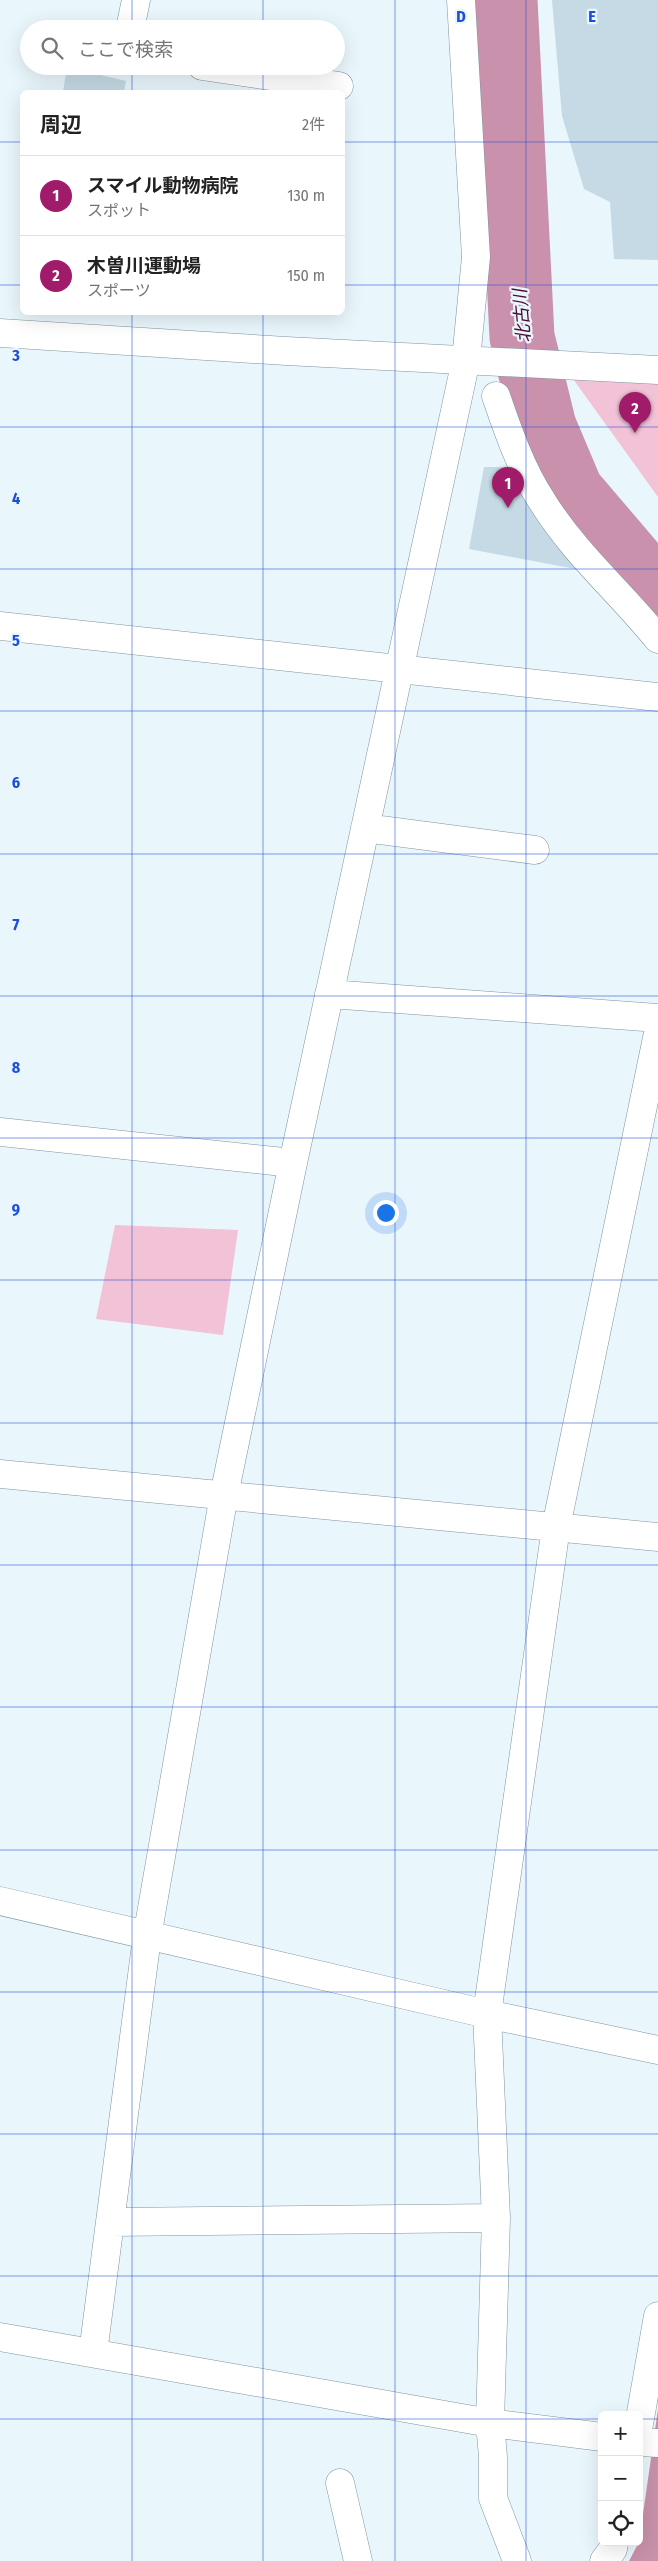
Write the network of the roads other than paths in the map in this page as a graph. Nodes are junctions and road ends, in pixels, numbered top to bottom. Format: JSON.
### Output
{"nodes":[{"id":1,"x":136,"y":0,"type":"edge"},
{"id":2,"x":461,"y":0,"type":"edge"},
{"id":3,"x":132,"y":20,"type":"edge"},
{"id":4,"x":264,"y":75,"type":"edge"},
{"id":5,"x":339,"y":86,"type":"dead end"},
{"id":6,"x":0,"y":333,"type":"edge"},
{"id":7,"x":468,"y":360,"type":"junction"},
{"id":8,"x":658,"y":370,"type":"edge"},
{"id":9,"x":496,"y":396,"type":"dead end"},
{"id":10,"x":0,"y":626,"type":"edge"},
{"id":11,"x":658,"y":639,"type":"edge"},
{"id":12,"x":400,"y":669,"type":"junction"},
{"id":13,"x":658,"y":697,"type":"edge"},
{"id":14,"x":365,"y":828,"type":"junction"},
{"id":15,"x":534,"y":850,"type":"dead end"},
{"id":16,"x":330,"y":994,"type":"junction"},
{"id":17,"x":658,"y":1018,"type":"edge"},
{"id":18,"x":658,"y":1033,"type":"edge"},
{"id":19,"x":0,"y":1132,"type":"edge"},
{"id":20,"x":293,"y":1163,"type":"junction"},
{"id":21,"x":0,"y":1474,"type":"edge"},
{"id":22,"x":224,"y":1495,"type":"junction"},
{"id":23,"x":556,"y":1526,"type":"junction"},
{"id":24,"x":658,"y":1537,"type":"edge"},
{"id":25,"x":0,"y":1901,"type":"edge"},
{"id":26,"x":148,"y":1937,"type":"junction"},
{"id":27,"x":487,"y":2014,"type":"junction"},
{"id":28,"x":658,"y":2050,"type":"edge"},
{"id":29,"x":496,"y":2218,"type":"junction"},
{"id":30,"x":110,"y":2222,"type":"junction"},
{"id":31,"x":658,"y":2316,"type":"edge"},
{"id":32,"x":0,"y":2337,"type":"edge"},
{"id":33,"x":93,"y":2353,"type":"junction"},
{"id":34,"x":490,"y":2423,"type":"junction"},
{"id":35,"x":598,"y":2437,"type":"edge"},
{"id":36,"x":645,"y":2438,"type":"edge"},
{"id":37,"x":340,"y":2483,"type":"dead end"},
{"id":38,"x":613,"y":2546,"type":"edge"},
{"id":39,"x":358,"y":2561,"type":"edge"},
{"id":40,"x":517,"y":2561,"type":"edge"},
{"id":41,"x":604,"y":2561,"type":"edge"}],
"edges":[{"from":1,"to":3,"type":"street"},
{"from":2,"to":7,"type":"street"},
{"from":4,"to":5,"type":"street"},
{"from":6,"to":7,"type":"street"},
{"from":7,"to":8,"type":"street"},
{"from":7,"to":12,"type":"street"},
{"from":9,"to":11,"type":"street"},
{"from":10,"to":12,"type":"street"},
{"from":12,"to":13,"type":"street"},
{"from":12,"to":14,"type":"street"},
{"from":14,"to":15,"type":"street"},
{"from":14,"to":16,"type":"street"},
{"from":16,"to":17,"type":"street"},
{"from":16,"to":20,"type":"street"},
{"from":18,"to":23,"type":"street"},
{"from":19,"to":20,"type":"street"},
{"from":20,"to":22,"type":"street"},
{"from":21,"to":22,"type":"street"},
{"from":22,"to":23,"type":"street"},
{"from":22,"to":26,"type":"street"},
{"from":23,"to":24,"type":"street"},
{"from":23,"to":27,"type":"street"},
{"from":25,"to":26,"type":"street"},
{"from":26,"to":27,"type":"street"},
{"from":26,"to":30,"type":"street"},
{"from":27,"to":28,"type":"street"},
{"from":27,"to":29,"type":"street"},
{"from":29,"to":30,"type":"street"},
{"from":29,"to":34,"type":"street"},
{"from":30,"to":33,"type":"street"},
{"from":31,"to":36,"type":"street"},
{"from":32,"to":33,"type":"street"},
{"from":33,"to":34,"type":"street"},
{"from":34,"to":35,"type":"street"},
{"from":34,"to":40,"type":"street"},
{"from":37,"to":39,"type":"street"},
{"from":38,"to":41,"type":"street"}]}
